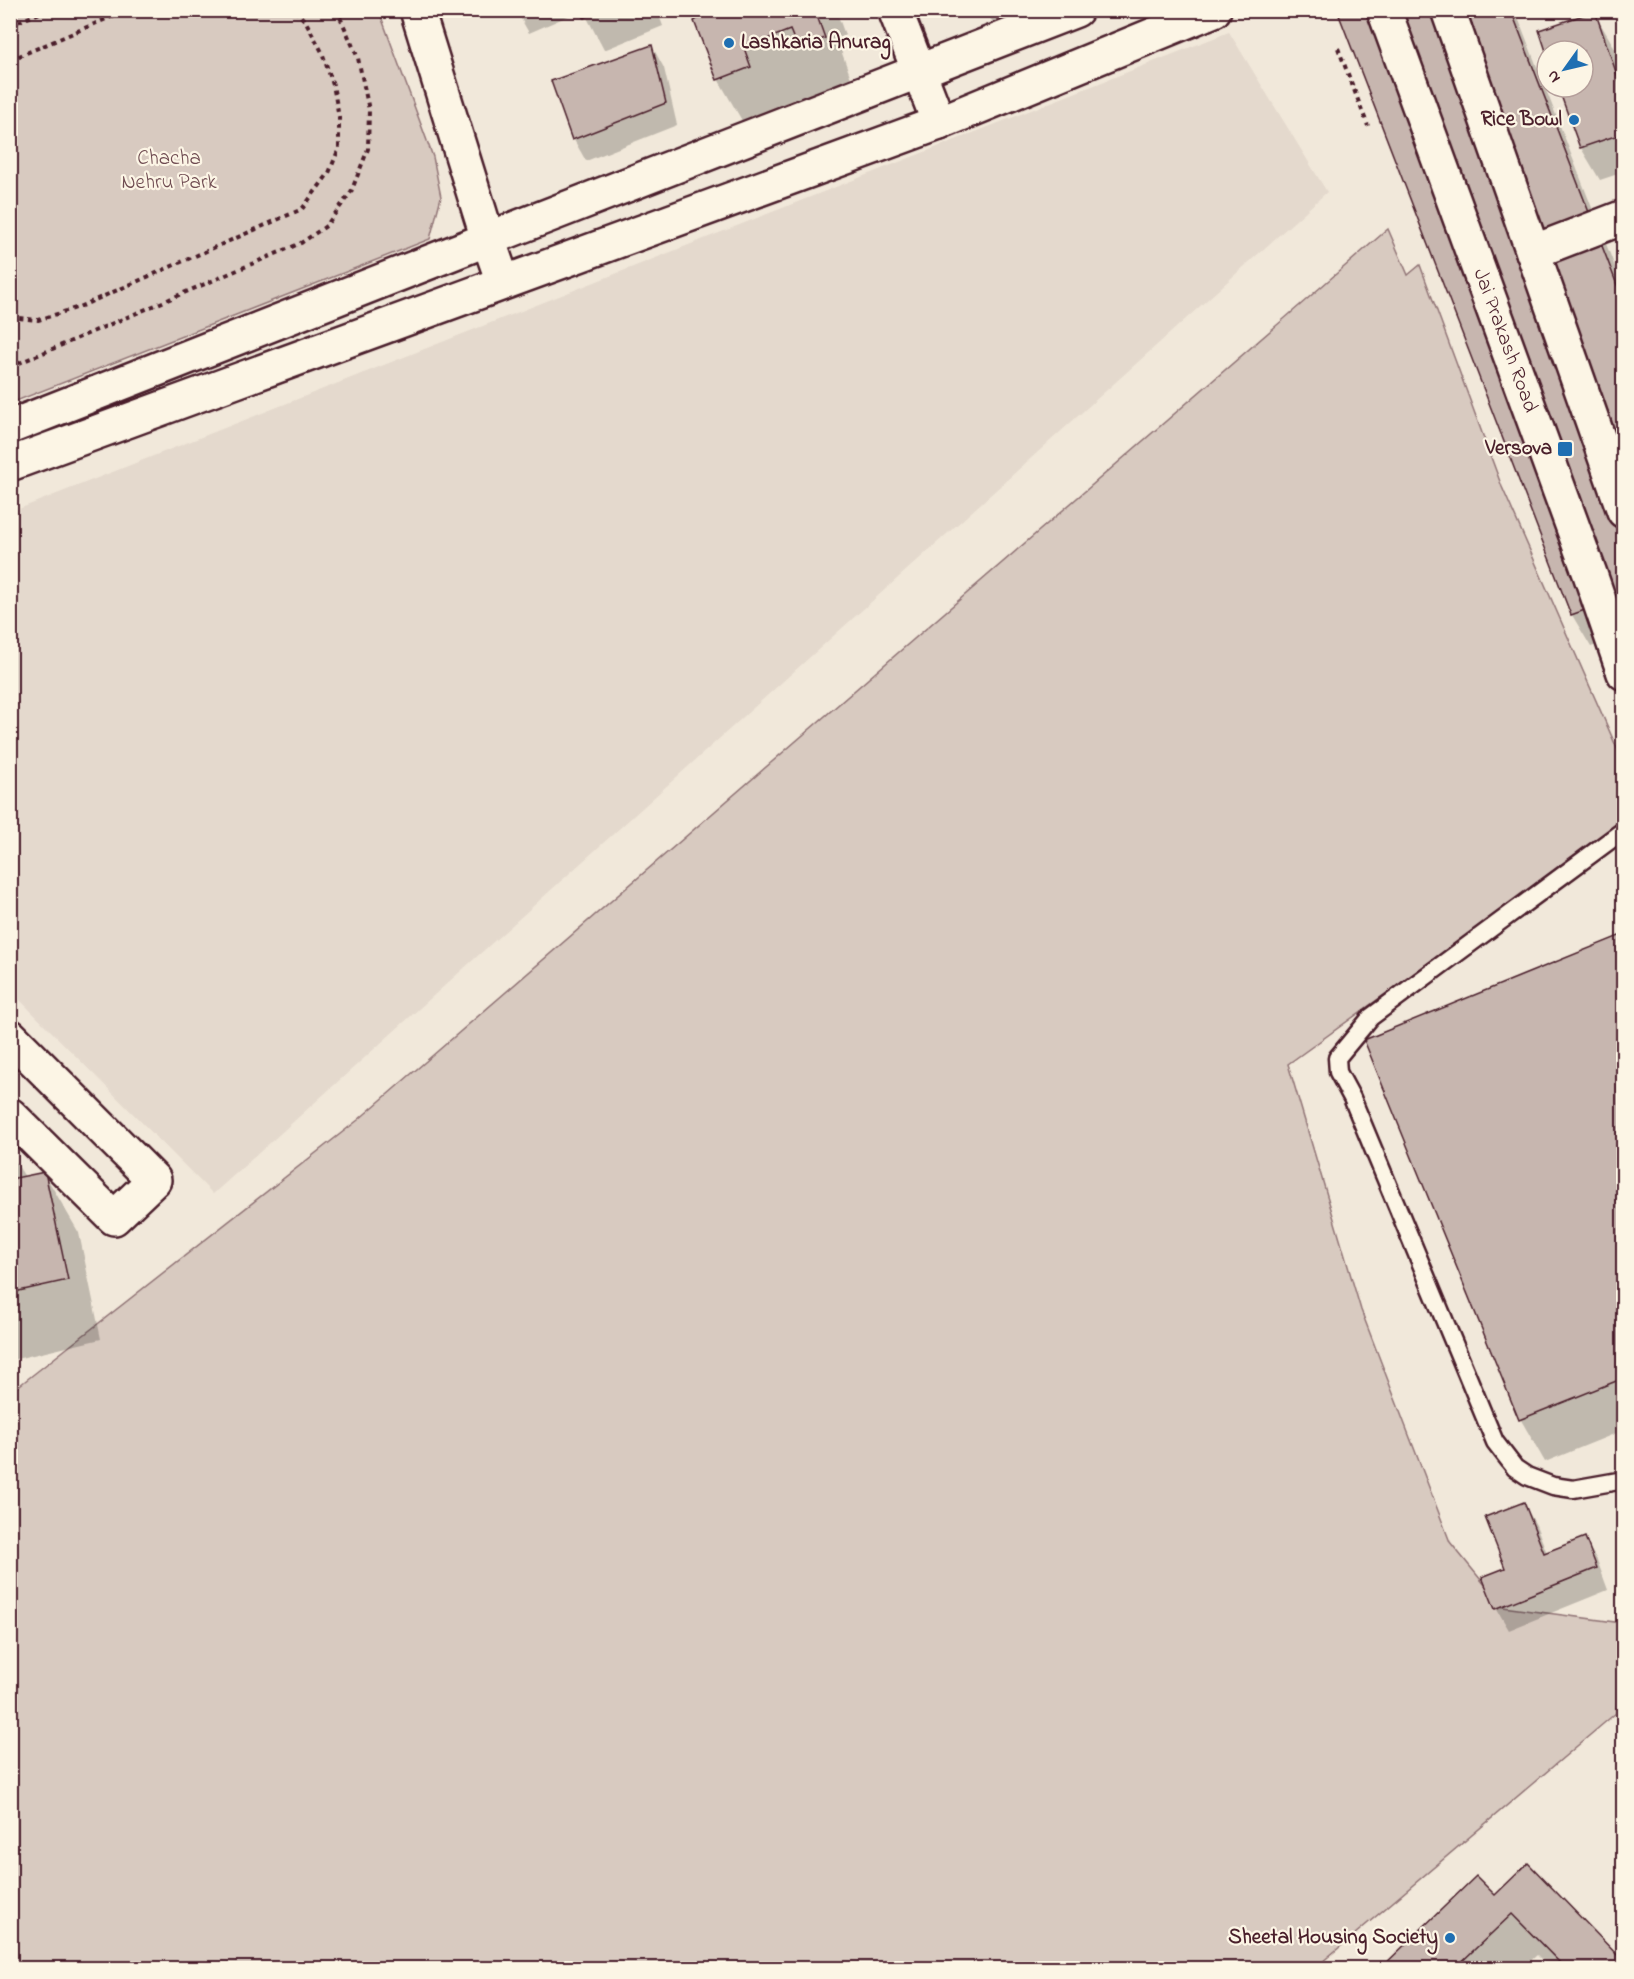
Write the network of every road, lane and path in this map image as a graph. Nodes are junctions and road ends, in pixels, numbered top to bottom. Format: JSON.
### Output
{"nodes":[{"id":1,"x":47,"y":10,"type":"edge"},
{"id":2,"x":127,"y":10,"type":"edge"},
{"id":3,"x":295,"y":10,"type":"edge"},
{"id":4,"x":335,"y":10,"type":"edge"},
{"id":5,"x":417,"y":10,"type":"edge"},
{"id":6,"x":895,"y":10,"type":"edge"},
{"id":7,"x":1076,"y":10,"type":"edge"},
{"id":8,"x":1214,"y":10,"type":"edge"},
{"id":9,"x":1384,"y":10,"type":"edge"},
{"id":10,"x":1449,"y":10,"type":"edge"},
{"id":11,"x":10,"y":26,"type":"edge"},
{"id":12,"x":1338,"y":48,"type":"dead end"},
{"id":13,"x":10,"y":60,"type":"edge"},
{"id":14,"x":918,"y":72,"type":"junction"},
{"id":15,"x":939,"y":123,"type":"junction"},
{"id":16,"x":1368,"y":126,"type":"dead end"},
{"id":17,"x":1623,"y":217,"type":"edge"},
{"id":18,"x":488,"y":239,"type":"junction"},
{"id":19,"x":1533,"y":252,"type":"junction"},
{"id":20,"x":504,"y":282,"type":"junction"},
{"id":21,"x":10,"y":317,"type":"edge"},
{"id":22,"x":10,"y":367,"type":"edge"},
{"id":23,"x":10,"y":427,"type":"edge"},
{"id":24,"x":10,"y":464,"type":"edge"},
{"id":25,"x":1623,"y":511,"type":"edge"},
{"id":26,"x":1623,"y":674,"type":"edge"},
{"id":27,"x":1623,"y":830,"type":"edge"},
{"id":28,"x":10,"y":1036,"type":"edge"},
{"id":29,"x":10,"y":1114,"type":"edge"},
{"id":30,"x":1623,"y":1480,"type":"edge"}],
"edges":[{"from":1,"to":11,"type":"path"},
{"from":2,"to":13,"type":"path"},
{"from":3,"to":21,"type":"path"},
{"from":4,"to":22,"type":"path"},
{"from":5,"to":18,"type":"street"},
{"from":6,"to":14,"type":"street"},
{"from":7,"to":14,"type":"street"},
{"from":8,"to":15,"type":"street"},
{"from":9,"to":26,"type":"street","name":"Jai Prakash Road"},
{"from":10,"to":19,"type":"street"},
{"from":12,"to":16,"type":"path"},
{"from":14,"to":15,"type":"street"},
{"from":14,"to":18,"type":"street"},
{"from":15,"to":20,"type":"street"},
{"from":17,"to":19,"type":"street"},
{"from":18,"to":20,"type":"street"},
{"from":18,"to":23,"type":"street"},
{"from":19,"to":25,"type":"street"},
{"from":20,"to":24,"type":"street"},
{"from":27,"to":30,"type":"lane"},
{"from":28,"to":29,"type":"street"}]}
